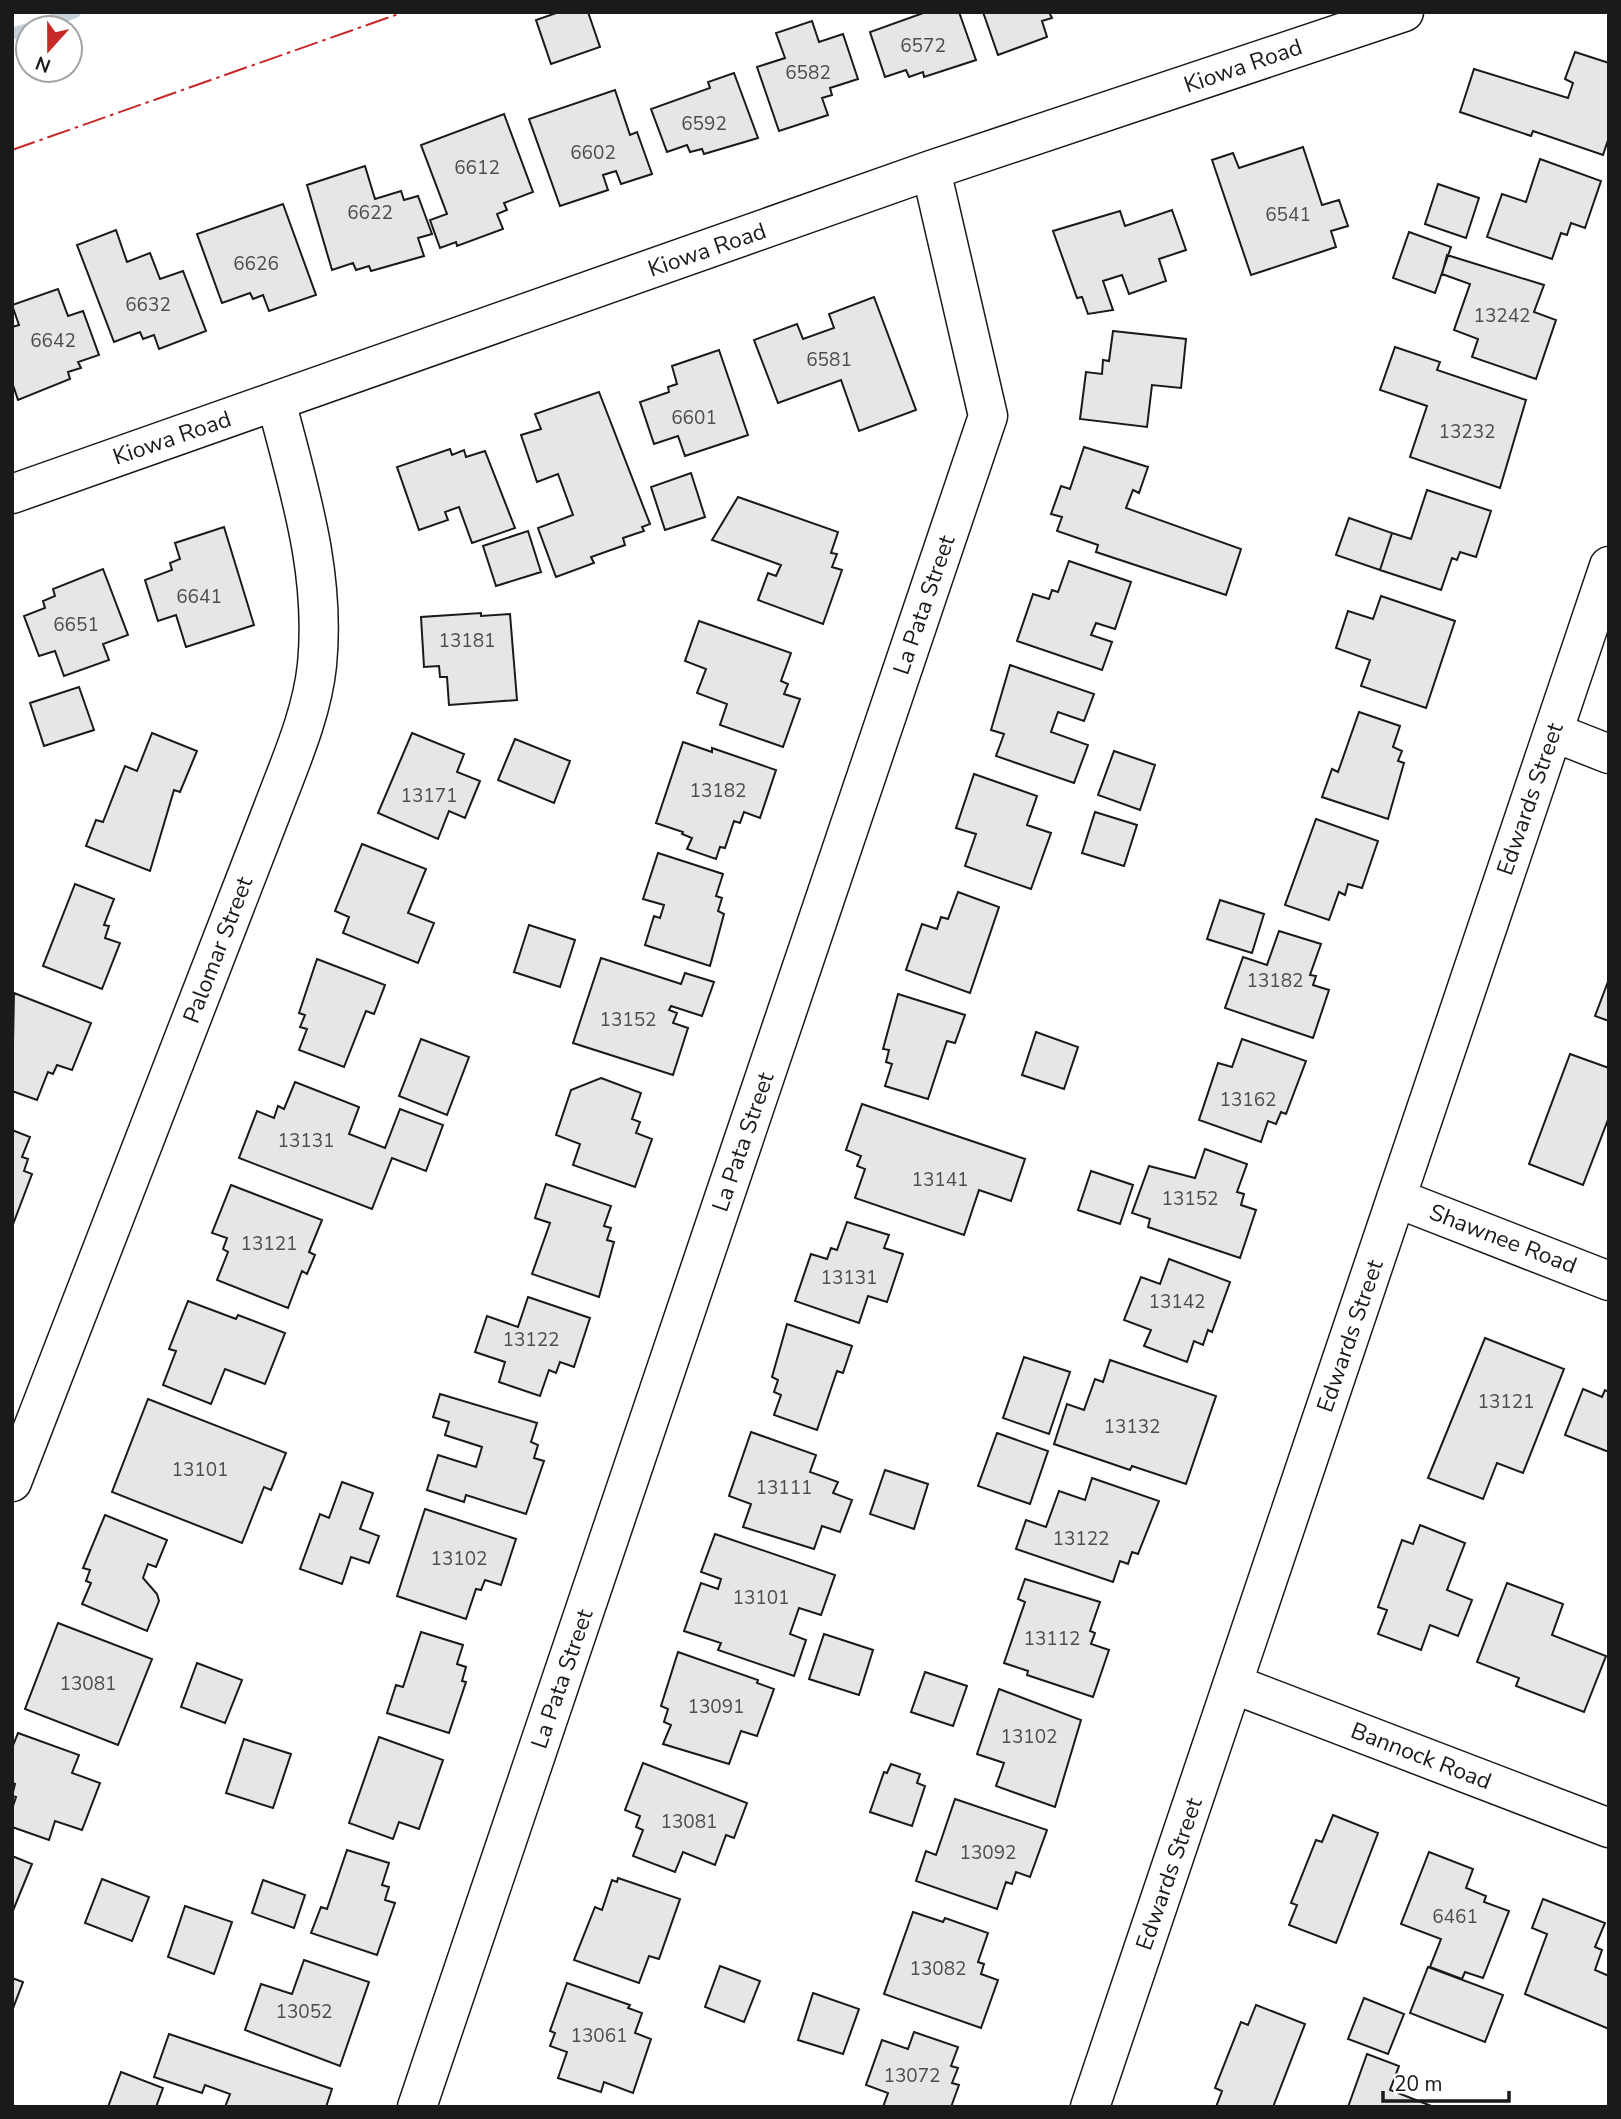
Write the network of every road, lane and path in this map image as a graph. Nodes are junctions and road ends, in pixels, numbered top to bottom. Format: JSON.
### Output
{"nodes":[{"id":1,"x":1404,"y":12,"type":"edge"},
{"id":2,"x":932,"y":170,"type":"junction"},
{"id":3,"x":276,"y":401,"type":"junction"},
{"id":4,"x":12,"y":494,"type":"edge"},
{"id":5,"x":1609,"y":566,"type":"edge"},
{"id":6,"x":1553,"y":732,"type":"junction"},
{"id":7,"x":1609,"y":754,"type":"edge"},
{"id":8,"x":1396,"y":1198,"type":"junction"},
{"id":9,"x":1609,"y":1281,"type":"edge"},
{"id":10,"x":12,"y":1482,"type":"edge"},
{"id":11,"x":1233,"y":1684,"type":"junction"},
{"id":12,"x":1609,"y":1828,"type":"edge"},
{"id":13,"x":418,"y":2107,"type":"edge"},
{"id":14,"x":1090,"y":2107,"type":"edge"}],
"edges":[{"from":1,"to":2,"type":"street","name":"Kiowa Road"},
{"from":2,"to":3,"type":"street","name":"Kiowa Road"},
{"from":2,"to":13,"type":"street","name":"La Pata Street"},
{"from":3,"to":4,"type":"street","name":"Kiowa Road"},
{"from":3,"to":10,"type":"street","name":"Palomar Street"},
{"from":5,"to":6,"type":"street","name":"Edwards Street"},
{"from":6,"to":7,"type":"street"},
{"from":6,"to":8,"type":"street","name":"Edwards Street"},
{"from":8,"to":9,"type":"street","name":"Shawnee Road"},
{"from":8,"to":11,"type":"street","name":"Edwards Street"},
{"from":11,"to":12,"type":"street","name":"Bannock Road"},
{"from":11,"to":14,"type":"street","name":"Edwards Street"}]}
